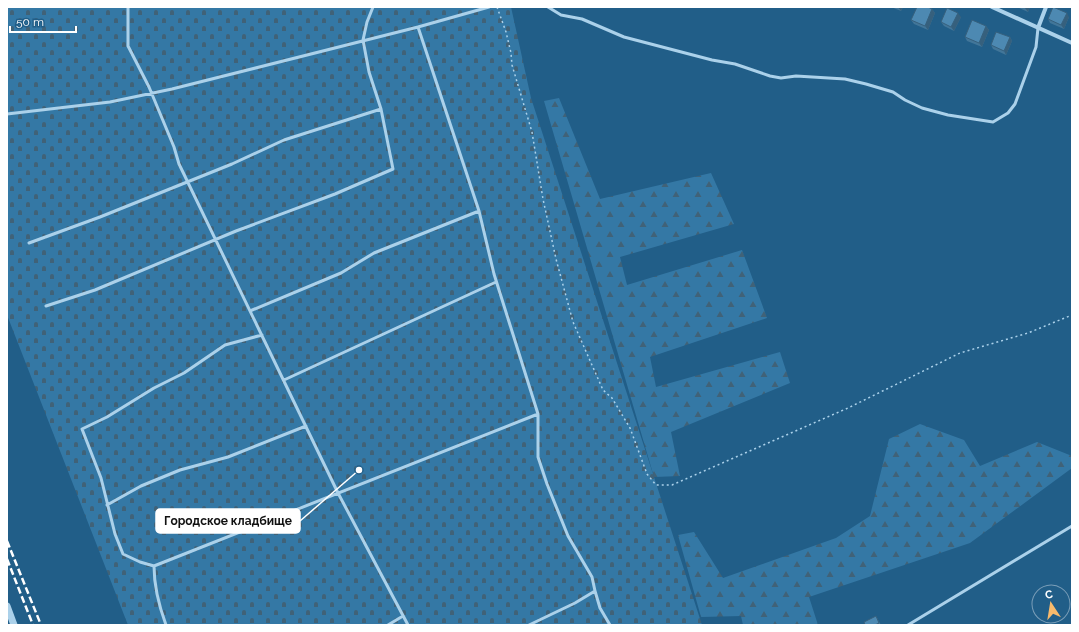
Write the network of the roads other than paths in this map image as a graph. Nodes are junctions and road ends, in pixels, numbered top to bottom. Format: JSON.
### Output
{"nodes":[{"id":1,"x":128,"y":7,"type":"edge"},
{"id":2,"x":373,"y":7,"type":"edge"},
{"id":3,"x":489,"y":7,"type":"edge"},
{"id":4,"x":548,"y":7,"type":"edge"},
{"id":5,"x":992,"y":7,"type":"edge"},
{"id":6,"x":1046,"y":7,"type":"edge"},
{"id":7,"x":418,"y":27,"type":"junction"},
{"id":8,"x":1038,"y":28,"type":"junction"},
{"id":9,"x":363,"y":40,"type":"junction"},
{"id":10,"x":1072,"y":43,"type":"edge"},
{"id":11,"x":151,"y":93,"type":"junction"},
{"id":12,"x":381,"y":108,"type":"junction"},
{"id":13,"x":7,"y":114,"type":"edge"},
{"id":14,"x":188,"y":182,"type":"junction"},
{"id":15,"x":479,"y":211,"type":"junction"},
{"id":16,"x":216,"y":240,"type":"junction"},
{"id":17,"x":29,"y":243,"type":"dead end"},
{"id":18,"x":496,"y":282,"type":"junction"},
{"id":19,"x":46,"y":306,"type":"dead end"},
{"id":20,"x":250,"y":311,"type":"junction"},
{"id":21,"x":262,"y":335,"type":"junction"},
{"id":22,"x":284,"y":380,"type":"junction"},
{"id":23,"x":538,"y":414,"type":"junction"},
{"id":24,"x":306,"y":426,"type":"junction"},
{"id":25,"x":338,"y":493,"type":"junction"},
{"id":26,"x":107,"y":505,"type":"junction"},
{"id":27,"x":1072,"y":526,"type":"edge"},
{"id":28,"x":154,"y":566,"type":"junction"},
{"id":29,"x":595,"y":591,"type":"junction"},
{"id":30,"x":7,"y":606,"type":"edge"},
{"id":31,"x":403,"y":616,"type":"junction"},
{"id":32,"x":14,"y":625,"type":"edge"},
{"id":33,"x":166,"y":625,"type":"edge"},
{"id":34,"x":388,"y":625,"type":"edge"},
{"id":35,"x":408,"y":625,"type":"edge"},
{"id":36,"x":529,"y":625,"type":"edge"},
{"id":37,"x":610,"y":625,"type":"edge"},
{"id":38,"x":908,"y":625,"type":"edge"}],
"edges":[{"from":1,"to":11,"type":"lane"},
{"from":2,"to":9,"type":"lane"},
{"from":3,"to":7,"type":"lane"},
{"from":4,"to":8,"type":"lane"},
{"from":5,"to":8,"type":"street"},
{"from":6,"to":8,"type":"street"},
{"from":7,"to":9,"type":"lane"},
{"from":7,"to":15,"type":"lane"},
{"from":8,"to":10,"type":"street"},
{"from":9,"to":11,"type":"lane"},
{"from":9,"to":12,"type":"lane"},
{"from":11,"to":13,"type":"lane"},
{"from":11,"to":14,"type":"lane"},
{"from":12,"to":14,"type":"lane"},
{"from":12,"to":16,"type":"lane"},
{"from":14,"to":16,"type":"lane"},
{"from":14,"to":17,"type":"lane"},
{"from":15,"to":18,"type":"lane"},
{"from":15,"to":20,"type":"lane"},
{"from":16,"to":19,"type":"lane"},
{"from":16,"to":20,"type":"lane"},
{"from":18,"to":22,"type":"lane"},
{"from":18,"to":23,"type":"lane"},
{"from":20,"to":21,"type":"lane"},
{"from":21,"to":22,"type":"lane"},
{"from":21,"to":26,"type":"lane"},
{"from":22,"to":24,"type":"lane"},
{"from":23,"to":25,"type":"lane"},
{"from":23,"to":29,"type":"lane"},
{"from":24,"to":25,"type":"lane"},
{"from":24,"to":26,"type":"lane"},
{"from":25,"to":28,"type":"lane"},
{"from":25,"to":31,"type":"lane"},
{"from":26,"to":28,"type":"lane"},
{"from":27,"to":38,"type":"lane"},
{"from":28,"to":33,"type":"lane"},
{"from":29,"to":36,"type":"lane"},
{"from":29,"to":37,"type":"lane"},
{"from":30,"to":32,"type":"street"},
{"from":31,"to":34,"type":"lane"},
{"from":31,"to":35,"type":"lane"}]}
